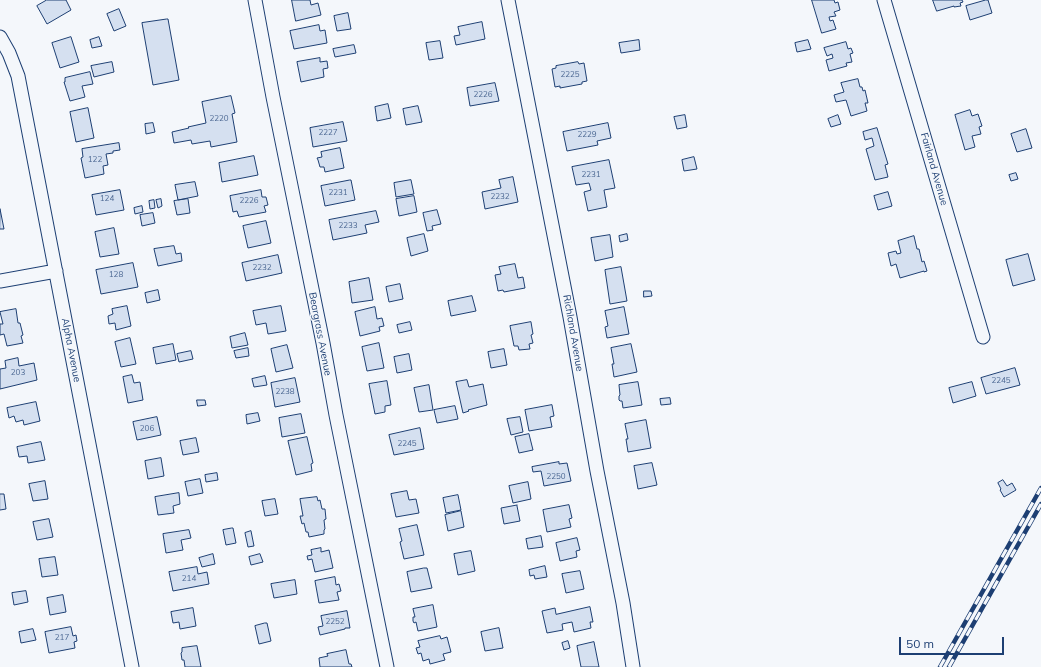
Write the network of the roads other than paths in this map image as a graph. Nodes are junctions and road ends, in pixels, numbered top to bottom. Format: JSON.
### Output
{"nodes":[{"id":1,"x":255,"y":0,"type":"edge"},
{"id":2,"x":508,"y":0,"type":"edge"},
{"id":3,"x":884,"y":0,"type":"edge"},
{"id":4,"x":0,"y":37,"type":"edge"},
{"id":5,"x":56,"y":271,"type":"junction"},
{"id":6,"x":0,"y":281,"type":"edge"},
{"id":7,"x":983,"y":337,"type":"dead end"},
{"id":8,"x":132,"y":667,"type":"edge"},
{"id":9,"x":387,"y":667,"type":"edge"},
{"id":10,"x":633,"y":667,"type":"edge"}],
"edges":[{"from":1,"to":9,"type":"street","name":"Beargrass Avenue"},
{"from":2,"to":10,"type":"street","name":"Richland Avenue"},
{"from":3,"to":7,"type":"street","name":"Fairland Avenue"},
{"from":4,"to":5,"type":"street","name":"Alpha Avenue"},
{"from":5,"to":6,"type":"street"},
{"from":5,"to":8,"type":"street","name":"Alpha Avenue"}]}
